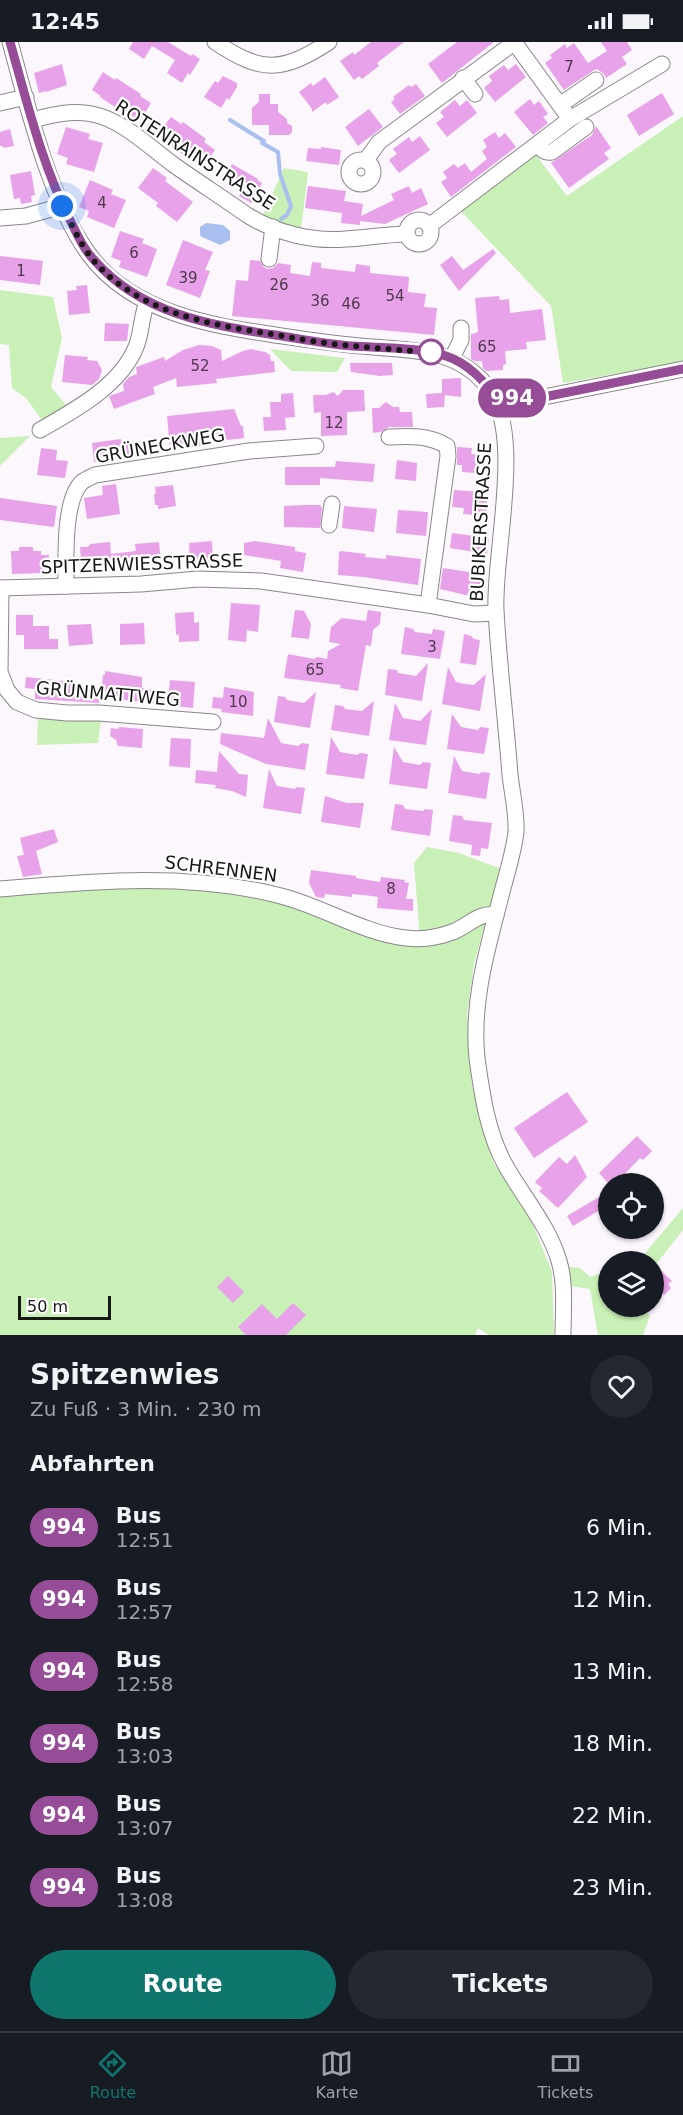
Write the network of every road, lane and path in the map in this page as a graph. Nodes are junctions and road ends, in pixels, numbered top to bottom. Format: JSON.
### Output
{"nodes":[{"id":1,"x":10,"y":42,"type":"edge"},
{"id":2,"x":215,"y":42,"type":"edge"},
{"id":3,"x":329,"y":42,"type":"edge"},
{"id":4,"x":514,"y":42,"type":"edge"},
{"id":5,"x":662,"y":64,"type":"dead end"},
{"id":6,"x":463,"y":78,"type":"junction"},
{"id":7,"x":596,"y":80,"type":"dead end"},
{"id":8,"x":475,"y":94,"type":"dead end"},
{"id":9,"x":26,"y":97,"type":"junction"},
{"id":10,"x":0,"y":103,"type":"edge"},
{"id":11,"x":560,"y":105,"type":"junction"},
{"id":12,"x":32,"y":120,"type":"junction"},
{"id":13,"x":570,"y":120,"type":"junction"},
{"id":14,"x":586,"y":127,"type":"dead end"},
{"id":15,"x":537,"y":144,"type":"junction"},
{"id":16,"x":366,"y":160,"type":"dead end"},
{"id":17,"x":62,"y":206,"type":"junction"},
{"id":18,"x":0,"y":218,"type":"edge"},
{"id":19,"x":273,"y":227,"type":"junction"},
{"id":20,"x":269,"y":259,"type":"dead end"},
{"id":21,"x":147,"y":302,"type":"junction"},
{"id":22,"x":461,"y":327,"type":"dead end"},
{"id":23,"x":452,"y":358,"type":"junction"},
{"id":24,"x":683,"y":369,"type":"edge"},
{"id":25,"x":496,"y":400,"type":"junction"},
{"id":26,"x":40,"y":430,"type":"dead end"},
{"id":27,"x":389,"y":437,"type":"dead end"},
{"id":28,"x":316,"y":446,"type":"dead end"},
{"id":29,"x":332,"y":504,"type":"dead end"},
{"id":30,"x":329,"y":525,"type":"dead end"},
{"id":31,"x":66,"y":586,"type":"junction"},
{"id":32,"x":1,"y":588,"type":"edge"},
{"id":33,"x":428,"y":605,"type":"junction"},
{"id":34,"x":496,"y":613,"type":"junction"},
{"id":35,"x":3,"y":690,"type":"edge"},
{"id":36,"x":213,"y":722,"type":"dead end"},
{"id":37,"x":0,"y":889,"type":"edge"},
{"id":38,"x":496,"y":915,"type":"junction"},
{"id":39,"x":563,"y":1335,"type":"edge"}],
"edges":[{"from":1,"to":9,"type":"street","name":"BUBIKERSTRASSE"},
{"from":2,"to":3,"type":"street"},
{"from":4,"to":6,"type":"street"},
{"from":4,"to":11,"type":"street"},
{"from":5,"to":13,"type":"street"},
{"from":6,"to":8,"type":"street"},
{"from":6,"to":16,"type":"street"},
{"from":7,"to":11,"type":"street"},
{"from":9,"to":10,"type":"street"},
{"from":9,"to":12,"type":"street","name":"BUBIKERSTRASSE"},
{"from":11,"to":13,"type":"street"},
{"from":12,"to":17,"type":"street","name":"BUBIKERSTRASSE"},
{"from":12,"to":19,"type":"street","name":"ROTENRAINSTRASSE"},
{"from":13,"to":15,"type":"street"},
{"from":14,"to":15,"type":"street"},
{"from":15,"to":19,"type":"street","name":"ROTENRAINSTRASSE"},
{"from":17,"to":18,"type":"street"},
{"from":17,"to":21,"type":"street","name":"BUBIKERSTRASSE"},
{"from":19,"to":20,"type":"street"},
{"from":21,"to":23,"type":"street","name":"BUBIKERSTRASSE"},
{"from":21,"to":26,"type":"street"},
{"from":22,"to":23,"type":"street"},
{"from":23,"to":25,"type":"street","name":"BUBIKERSTRASSE"},
{"from":24,"to":25,"type":"street"},
{"from":25,"to":34,"type":"street","name":"BUBIKERSTRASSE"},
{"from":27,"to":33,"type":"street"},
{"from":28,"to":31,"type":"street","name":"GRÜNECKWEG"},
{"from":29,"to":30,"type":"street"},
{"from":31,"to":32,"type":"street","name":"SPITZENWIESSTRASSE"},
{"from":31,"to":33,"type":"street","name":"SPITZENWIESSTRASSE"},
{"from":32,"to":35,"type":"street","name":"GRÜNMATTWEG"},
{"from":33,"to":34,"type":"street","name":"SPITZENWIESSTRASSE"},
{"from":34,"to":38,"type":"street","name":"BUBIKERSTRASSE"},
{"from":35,"to":36,"type":"street","name":"GRÜNMATTWEG"},
{"from":37,"to":38,"type":"street","name":"SCHRENNEN"},
{"from":38,"to":39,"type":"street","name":"BUBIKERSTRASSE"}]}
